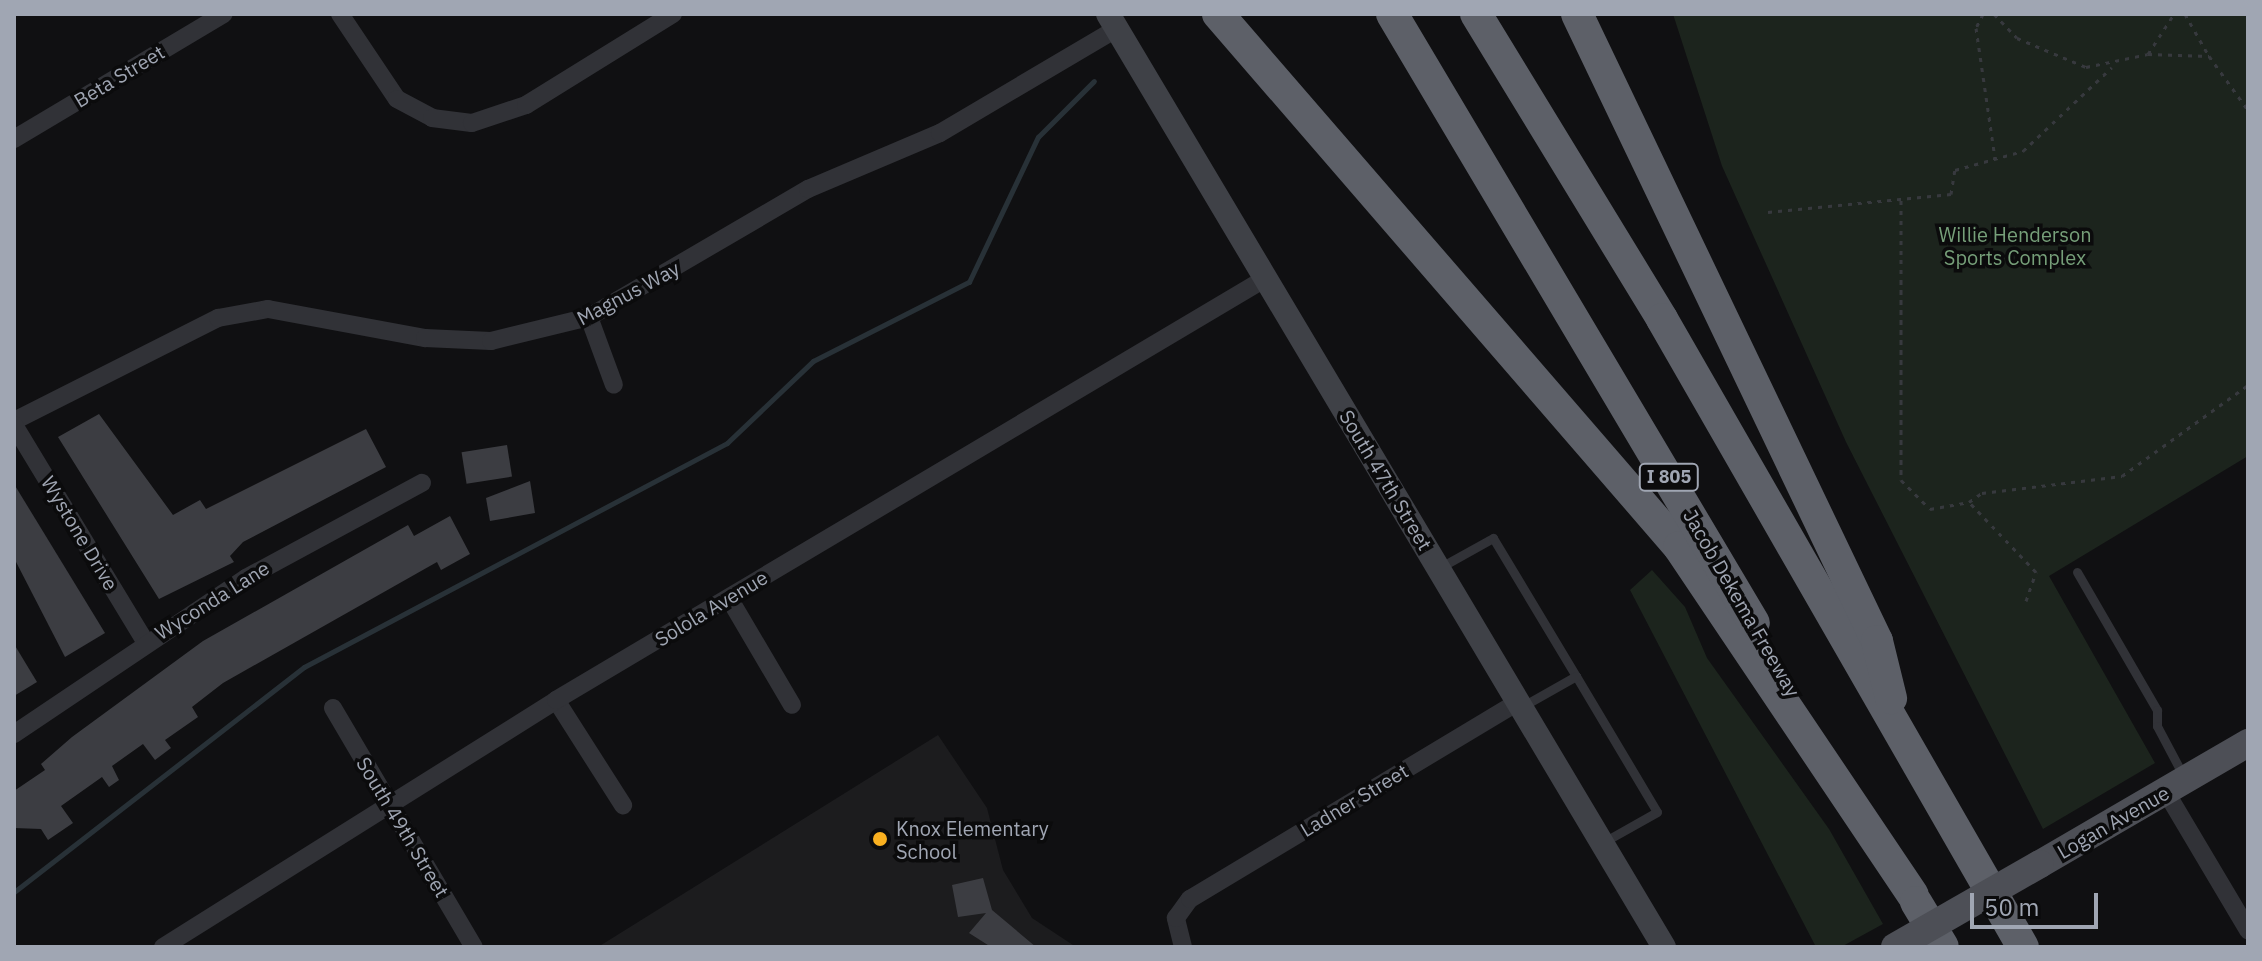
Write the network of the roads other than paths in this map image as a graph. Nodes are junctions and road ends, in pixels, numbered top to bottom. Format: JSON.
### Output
{"nodes":[{"id":1,"x":224,"y":14,"type":"edge"},
{"id":2,"x":340,"y":14,"type":"edge"},
{"id":3,"x":673,"y":14,"type":"edge"},
{"id":4,"x":1218,"y":14,"type":"edge"},
{"id":5,"x":1373,"y":14,"type":"edge"},
{"id":6,"x":1392,"y":14,"type":"edge"},
{"id":7,"x":1476,"y":14,"type":"edge"},
{"id":8,"x":1497,"y":14,"type":"edge"},
{"id":9,"x":1577,"y":14,"type":"edge"},
{"id":10,"x":1112,"y":22,"type":"edge"},
{"id":11,"x":14,"y":139,"type":"edge"},
{"id":12,"x":1475,"y":145,"type":"junction"},
{"id":13,"x":1266,"y":278,"type":"junction"},
{"id":14,"x":589,"y":317,"type":"junction"},
{"id":15,"x":1662,"y":319,"type":"junction"},
{"id":16,"x":614,"y":385,"type":"dead end"},
{"id":17,"x":14,"y":423,"type":"edge"},
{"id":18,"x":422,"y":483,"type":"dead end"},
{"id":19,"x":1438,"y":568,"type":"junction"},
{"id":20,"x":2077,"y":572,"type":"dead end"},
{"id":21,"x":729,"y":598,"type":"junction"},
{"id":22,"x":145,"y":641,"type":"junction"},
{"id":23,"x":1576,"y":676,"type":"junction"},
{"id":24,"x":556,"y":700,"type":"junction"},
{"id":25,"x":792,"y":705,"type":"dead end"},
{"id":26,"x":1520,"y":705,"type":"junction"},
{"id":27,"x":333,"y":708,"type":"dead end"},
{"id":28,"x":14,"y":734,"type":"edge"},
{"id":29,"x":1901,"y":736,"type":"junction"},
{"id":30,"x":2248,"y":743,"type":"edge"},
{"id":31,"x":2175,"y":786,"type":"junction"},
{"id":32,"x":389,"y":803,"type":"junction"},
{"id":33,"x":623,"y":805,"type":"dead end"},
{"id":34,"x":1602,"y":843,"type":"junction"},
{"id":35,"x":1913,"y":895,"type":"junction"},
{"id":36,"x":2248,"y":930,"type":"edge"},
{"id":37,"x":163,"y":947,"type":"edge"},
{"id":38,"x":474,"y":947,"type":"edge"},
{"id":39,"x":1183,"y":947,"type":"edge"},
{"id":40,"x":1664,"y":947,"type":"edge"},
{"id":41,"x":1895,"y":947,"type":"edge"},
{"id":42,"x":1943,"y":947,"type":"edge"},
{"id":43,"x":2023,"y":947,"type":"edge"}],
"edges":[{"from":1,"to":11,"type":"street","name":"Beta Street"},
{"from":2,"to":3,"type":"street"},
{"from":4,"to":35,"type":"highway"},
{"from":5,"to":12,"type":"highway"},
{"from":6,"to":12,"type":"highway","name":"Jacob Dekema Freeway","number":"I 805"},
{"from":7,"to":15,"type":"highway"},
{"from":8,"to":15,"type":"highway"},
{"from":9,"to":29,"type":"highway"},
{"from":10,"to":13,"type":"main road","name":"South 47th Street"},
{"from":10,"to":14,"type":"street","name":"Magnus Way"},
{"from":12,"to":35,"type":"highway","name":"Jacob Dekema Freeway","number":"I 805"},
{"from":13,"to":19,"type":"main road","name":"South 47th Street"},
{"from":13,"to":21,"type":"street","name":"Solola Avenue"},
{"from":14,"to":16,"type":"street"},
{"from":14,"to":17,"type":"street","name":"Magnus Way"},
{"from":15,"to":29,"type":"highway"},
{"from":17,"to":22,"type":"street","name":"Wystone Drive"},
{"from":18,"to":22,"type":"street","name":"Wyconda Lane"},
{"from":19,"to":23,"type":"lane"},
{"from":19,"to":26,"type":"main road","name":"South 47th Street"},
{"from":20,"to":31,"type":"lane"},
{"from":21,"to":24,"type":"street","name":"Solola Avenue"},
{"from":21,"to":25,"type":"street"},
{"from":22,"to":28,"type":"street","name":"Wyconda Lane"},
{"from":23,"to":26,"type":"lane"},
{"from":23,"to":34,"type":"lane"},
{"from":24,"to":32,"type":"street","name":"Solola Avenue"},
{"from":24,"to":33,"type":"street"},
{"from":26,"to":34,"type":"main road","name":"South 47th Street"},
{"from":26,"to":39,"type":"street","name":"Ladner Street"},
{"from":27,"to":32,"type":"street","name":"South 49th Street"},
{"from":29,"to":43,"type":"highway"},
{"from":30,"to":31,"type":"main road","name":"Logan Avenue"},
{"from":31,"to":36,"type":"street"},
{"from":31,"to":41,"type":"main road","name":"Logan Avenue","bridge":true},
{"from":32,"to":37,"type":"street","name":"Solola Avenue"},
{"from":32,"to":38,"type":"street","name":"South 49th Street"},
{"from":34,"to":40,"type":"main road","name":"South 47th Street"},
{"from":35,"to":42,"type":"highway","name":"Jacob Dekema Freeway","number":"I 805"}]}
